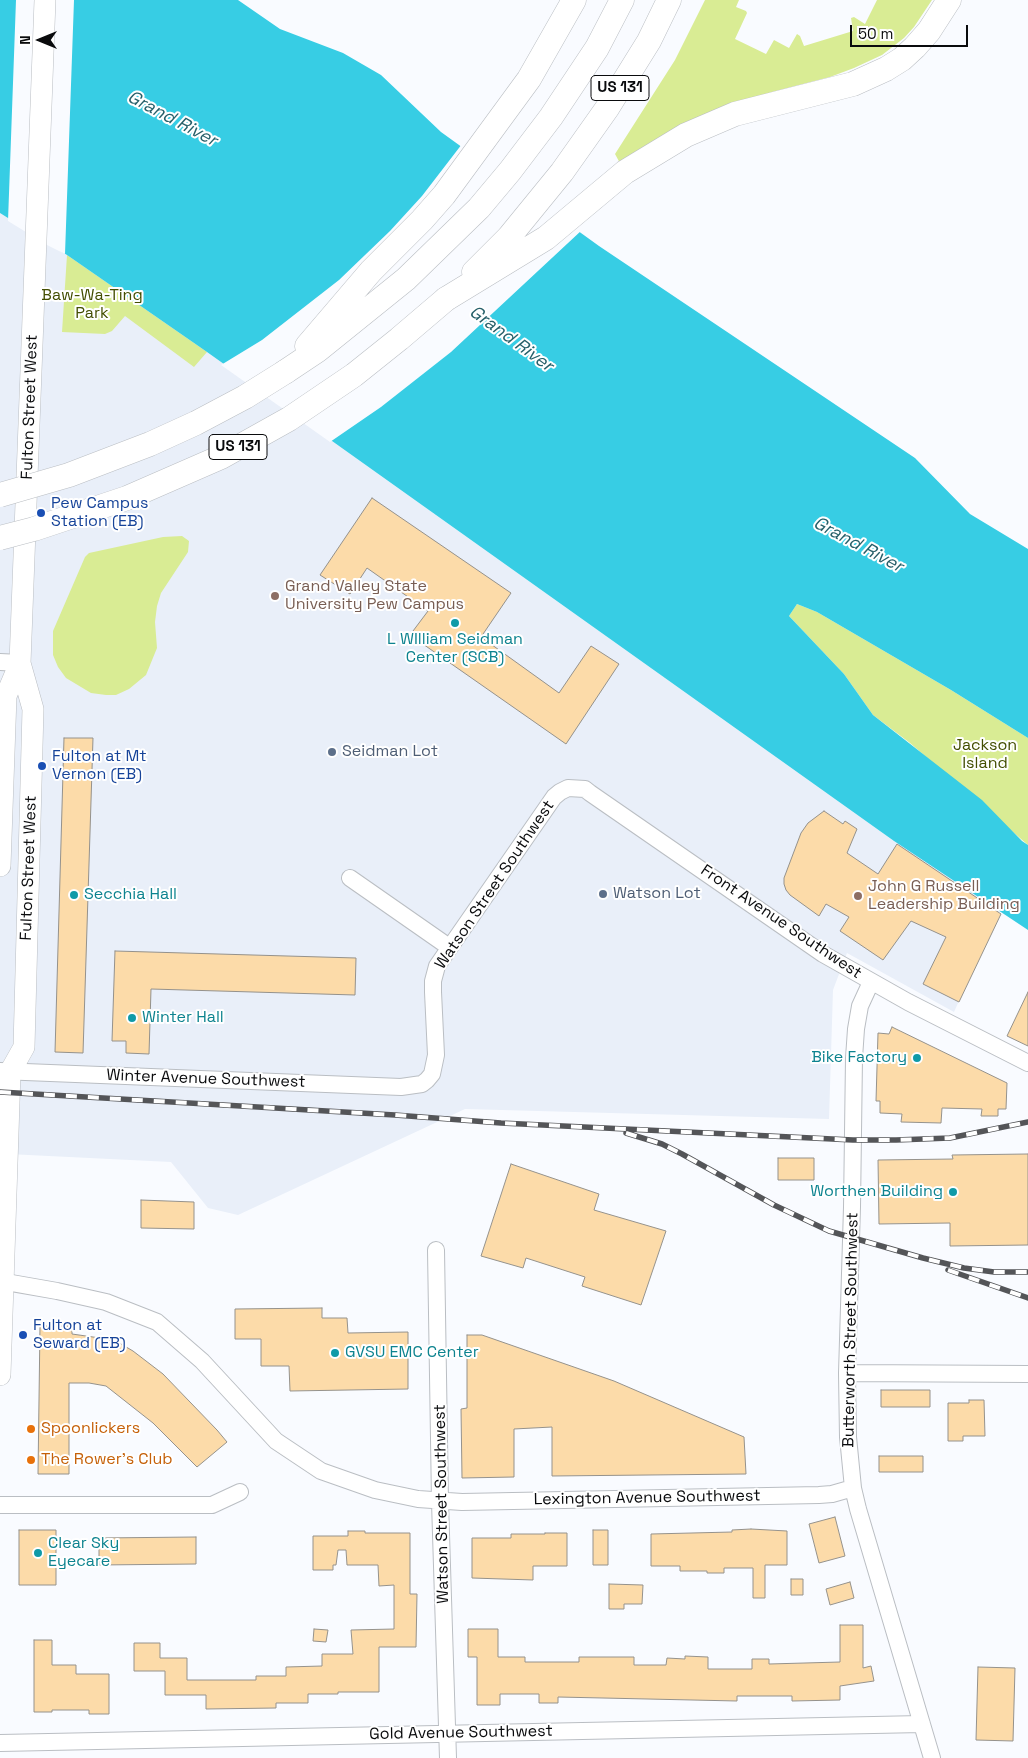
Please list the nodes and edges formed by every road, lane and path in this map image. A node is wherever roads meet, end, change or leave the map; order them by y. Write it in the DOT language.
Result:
graph roads {
  1 [pos="45,0"];
  2 [pos="574,0"];
  3 [pos="622,0"];
  4 [pos="669,0"];
  5 [pos="949,0"];
  6 [pos="446,299"];
  7 [pos="285,372"];
  8 [pos="0,495"];
  9 [pos="0,538"];
  10 [pos="10,663"];
  11 [pos="568,788"];
  12 [pos="0,866"];
  13 [pos="350,878"];
  14 [pos="449,947"];
  15 [pos="871,982"];
  16 [pos="0,1053"];
  17 [pos="1028,1063"];
  18 [pos="5,1071"];
  19 [pos="401,1087"];
  20 [pos="436,1250"];
  21 [pos="2,1281"];
  22 [pos="847,1374"];
  23 [pos="1028,1374"];
  24 [pos="0,1375"];
  25 [pos="853,1488"];
  26 [pos="240,1492"];
  27 [pos="440,1502"];
  28 [pos="0,1505"];
  29 [pos="922,1724"];
  30 [pos="448,1733"];
  31 [pos="0,1743"];
  32 [pos="448,1758"];
  33 [pos="932,1758"];
  1 -- 10 [label="main road, Fulton Street West"];
  2 -- 7 [label="highway"];
  3 -- 7 [label="highway, US 131"];
  4 -- 6 [label="highway, US 131"];
  5 -- 6 [label="highway"];
  6 -- 9 [label="highway, US 131, bridge"];
  7 -- 8 [label="highway, US 131, bridge"];
  10 -- 12 [label="main road, Fulton Street West"];
  10 -- 18 [label="main road, Fulton Street West"];
  11 -- 14 [label="street, Watson Street Southwest"];
  11 -- 15 [label="street, Front Avenue Southwest"];
  13 -- 14 [label="street"];
  14 -- 19 [label="street, Watson Street Southwest"];
  15 -- 17 [label="street, Front Avenue Southwest"];
  15 -- 22 [label="street, Butterworth Street Southwest"];
  16 -- 18 [label="main road, Fulton Street West"];
  18 -- 19 [label="street, Winter Avenue Southwest"];
  18 -- 21 [label="main road, Fulton Street West"];
  20 -- 27 [label="street, Watson Street Southwest"];
  21 -- 24 [label="main road, Fulton Street West"];
  21 -- 27 [label="street, Lexington Avenue Southwest"];
  22 -- 23 [label="street"];
  22 -- 25 [label="street, Butterworth Street Southwest"];
  25 -- 27 [label="street, Lexington Avenue Southwest"];
  25 -- 29 [label="street, Butterworth Street Southwest"];
  26 -- 28 [label="street"];
  27 -- 30 [label="street, Watson Street Southwest"];
  29 -- 30 [label="street, Gold Avenue Southwest"];
  29 -- 33 [label="street, Butterworth Street Southwest"];
  30 -- 31 [label="street, Gold Avenue Southwest"];
  30 -- 32 [label="street, Watson Street Southwest"];
}
